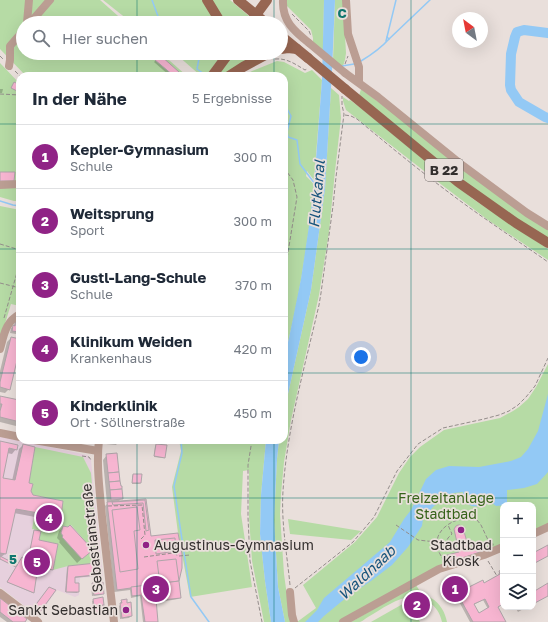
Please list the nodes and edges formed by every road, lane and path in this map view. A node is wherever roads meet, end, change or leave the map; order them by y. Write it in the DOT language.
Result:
graph roads {
  1 [pos="29,0"];
  2 [pos="50,0"];
  3 [pos="207,0"];
  4 [pos="238,0"];
  5 [pos="267,0"];
  6 [pos="346,0"];
  7 [pos="283,2"];
  8 [pos="28,16"];
  9 [pos="36,16"];
  10 [pos="217,16"];
  11 [pos="255,16"];
  12 [pos="257,16"];
  13 [pos="285,16"];
  14 [pos="288,24"];
  15 [pos="311,34"];
  16 [pos="16,39"];
  17 [pos="288,42"];
  18 [pos="288,48"];
  19 [pos="297,49"];
  20 [pos="223,60"];
  21 [pos="260,60"];
  22 [pos="288,60"];
  23 [pos="9,66"];
  24 [pos="304,70"];
  25 [pos="215,72"];
  26 [pos="235,72"];
  27 [pos="359,82"];
  28 [pos="343,91"];
  29 [pos="0,94"];
  30 [pos="16,95"];
  31 [pos="344,114"];
  32 [pos="288,173"];
  33 [pos="16,184"];
  34 [pos="0,186"];
  35 [pos="548,226"];
  36 [pos="548,243"];
  37 [pos="0,244"];
  38 [pos="16,249"];
  39 [pos="288,252"];
  40 [pos="548,262"];
  41 [pos="16,276"];
  42 [pos="0,283"];
  43 [pos="13,287"];
  44 [pos="16,287"];
  45 [pos="16,316"];
  46 [pos="4,317"];
  47 [pos="0,349"];
  48 [pos="548,358"];
  49 [pos="0,433"];
  50 [pos="16,436"];
  51 [pos="57,444"];
  52 [pos="99,444"];
  53 [pos="251,444"];
  54 [pos="98,451"];
  55 [pos="82,456"];
  56 [pos="92,461"];
  57 [pos="101,507"];
  58 [pos="448,524"];
  59 [pos="396,526"];
  60 [pos="548,527"];
  61 [pos="536,533"];
  62 [pos="141,539"];
  63 [pos="487,539"];
  64 [pos="485,540"];
  65 [pos="436,543"];
  66 [pos="478,544"];
  67 [pos="500,548"];
  68 [pos="189,555"];
  69 [pos="144,557"];
  70 [pos="486,557"];
  71 [pos="447,567"];
  72 [pos="497,576"];
  73 [pos="290,592"];
  74 [pos="0,593"];
  75 [pos="38,622"];
  76 [pos="114,622"];
  77 [pos="262,622"];
  78 [pos="294,622"];
  79 [pos="343,622"];
  1 -- 8 [label="street"];
  2 -- 9 [label="street"];
  3 -- 10 [label="main road"];
  4 -- 12 [label="main road"];
  5 -- 11 [label="main road, bridge"];
  6 -- 27 [label="street"];
  7 -- 13 [label="street, bridge"];
  7 -- 15 [label="path"];
  14 -- 27 [label="street, bridge"];
  16 -- 23 [label="street"];
  17 -- 19 [label="main road, B 22"];
  18 -- 19 [label="main road"];
  19 -- 28 [label="main road, B 22, bridge"];
  20 -- 25 [label="main road"];
  21 -- 26 [label="main road"];
  22 -- 24 [label="path"];
  27 -- 35 [label="street"];
  28 -- 31 [label="path"];
  28 -- 36 [label="main road, B 22"];
  29 -- 30 [label="path"];
  31 -- 40 [label="path"];
  31 -- 73 [label="path"];
  32 -- 39 [label="path"];
  33 -- 34 [label="street"];
  37 -- 38 [label="path"];
  41 -- 43 [label="path"];
  42 -- 43 [label="path"];
  43 -- 44 [label="path"];
  43 -- 46 [label="path"];
  45 -- 47 [label="street"];
  48 -- 73 [label="path"];
  49 -- 50 [label="street"];
  51 -- 54 [label="street"];
  52 -- 54 [label="street, Sebastianstraße"];
  53 -- 77 [label="path"];
  54 -- 57 [label="street, Sebastianstraße"];
  55 -- 56 [label="path"];
  57 -- 62 [label="path"];
  57 -- 76 [label="street, Sebastianstraße"];
  58 -- 63 [label="path"];
  58 -- 65 [label="path"];
  58 -- 65 [label="path"];
  59 -- 65 [label="path"];
  60 -- 61 [label="street"];
  63 -- 64 [label="path"];
  63 -- 66 [label="path"];
  65 -- 71 [label="path"];
  67 -- 71 [label="street"];
  68 -- 69 [label="path"];
  70 -- 72 [label="path"];
  71 -- 79 [label="street"];
  73 -- 78 [label="street"];
  74 -- 75 [label="street"];
}
